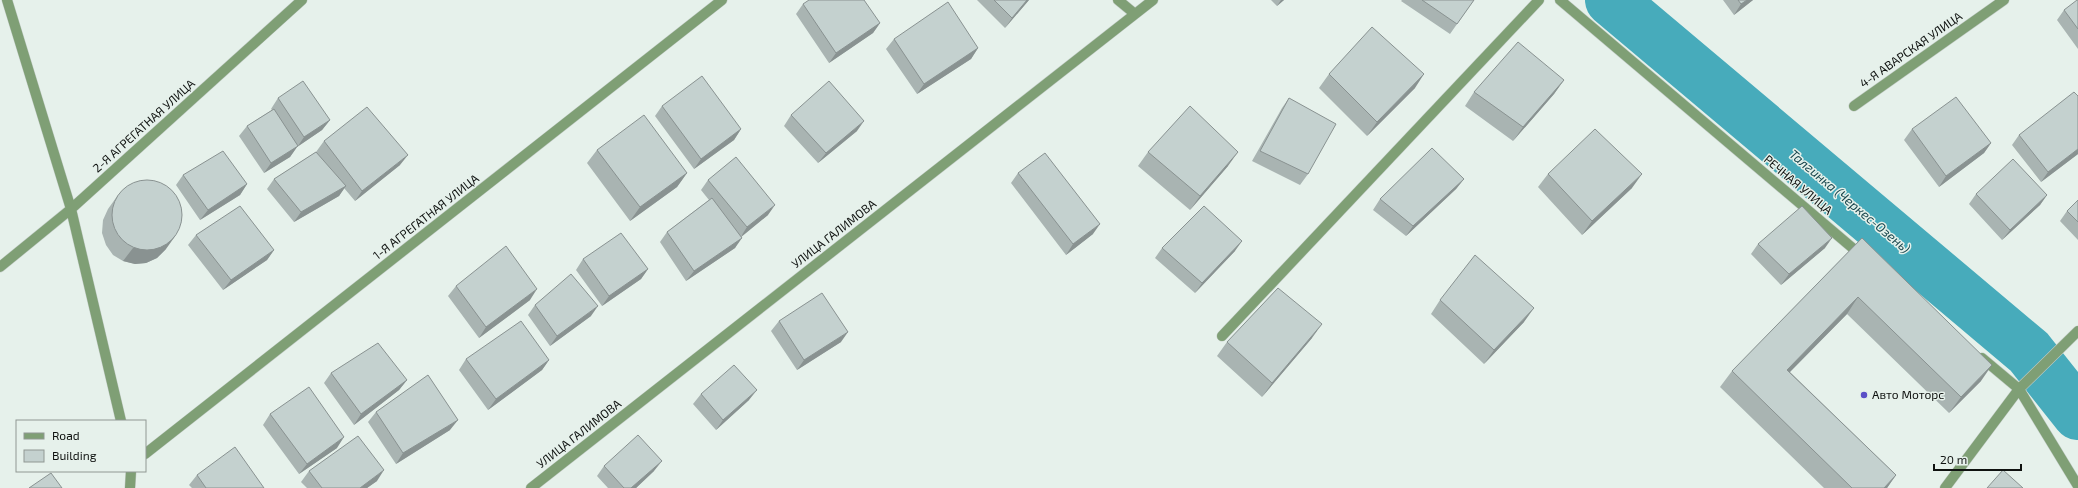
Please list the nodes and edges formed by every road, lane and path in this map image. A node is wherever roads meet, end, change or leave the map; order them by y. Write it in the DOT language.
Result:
graph roads {
  1 [pos="7,0"];
  2 [pos="302,0"];
  3 [pos="722,0"];
  4 [pos="1118,0"];
  5 [pos="1153,0"];
  6 [pos="1539,0"];
  7 [pos="1560,0"];
  8 [pos="2004,0"];
  9 [pos="1135,14"];
  10 [pos="1854,106"];
  11 [pos="71,209"];
  12 [pos="1868,261"];
  13 [pos="0,267"];
  14 [pos="2078,331"];
  15 [pos="1222,336"];
  16 [pos="1976,354"];
  17 [pos="2019,389"];
  18 [pos="121,420"];
  19 [pos="146,453"];
  20 [pos="130,472"];
  21 [pos="2078,486"];
  22 [pos="130,488"];
  23 [pos="531,488"];
  24 [pos="1945,488"];
  1 -- 11 [label="street"];
  2 -- 11 [label="street, 2-Я АГРЕГАТНАЯ УЛИЦА"];
  3 -- 19 [label="street, 1-Я АГРЕГАТНАЯ УЛИЦА"];
  4 -- 9 [label="street"];
  5 -- 9 [label="street, УЛИЦА ГАЛИМОВА"];
  6 -- 15 [label="street"];
  7 -- 12 [label="street, РЕЧНАЯ УЛИЦА"];
  8 -- 10 [label="street, 4-Я АВАРСКАЯ УЛИЦА"];
  9 -- 23 [label="street, УЛИЦА ГАЛИМОВА"];
  11 -- 13 [label="street, 2-Я АГРЕГАТНАЯ УЛИЦА"];
  11 -- 18 [label="street"];
  14 -- 17 [label="street"];
  16 -- 17 [label="street"];
  17 -- 21 [label="street"];
  17 -- 24 [label="street"];
  20 -- 22 [label="street"];
}
